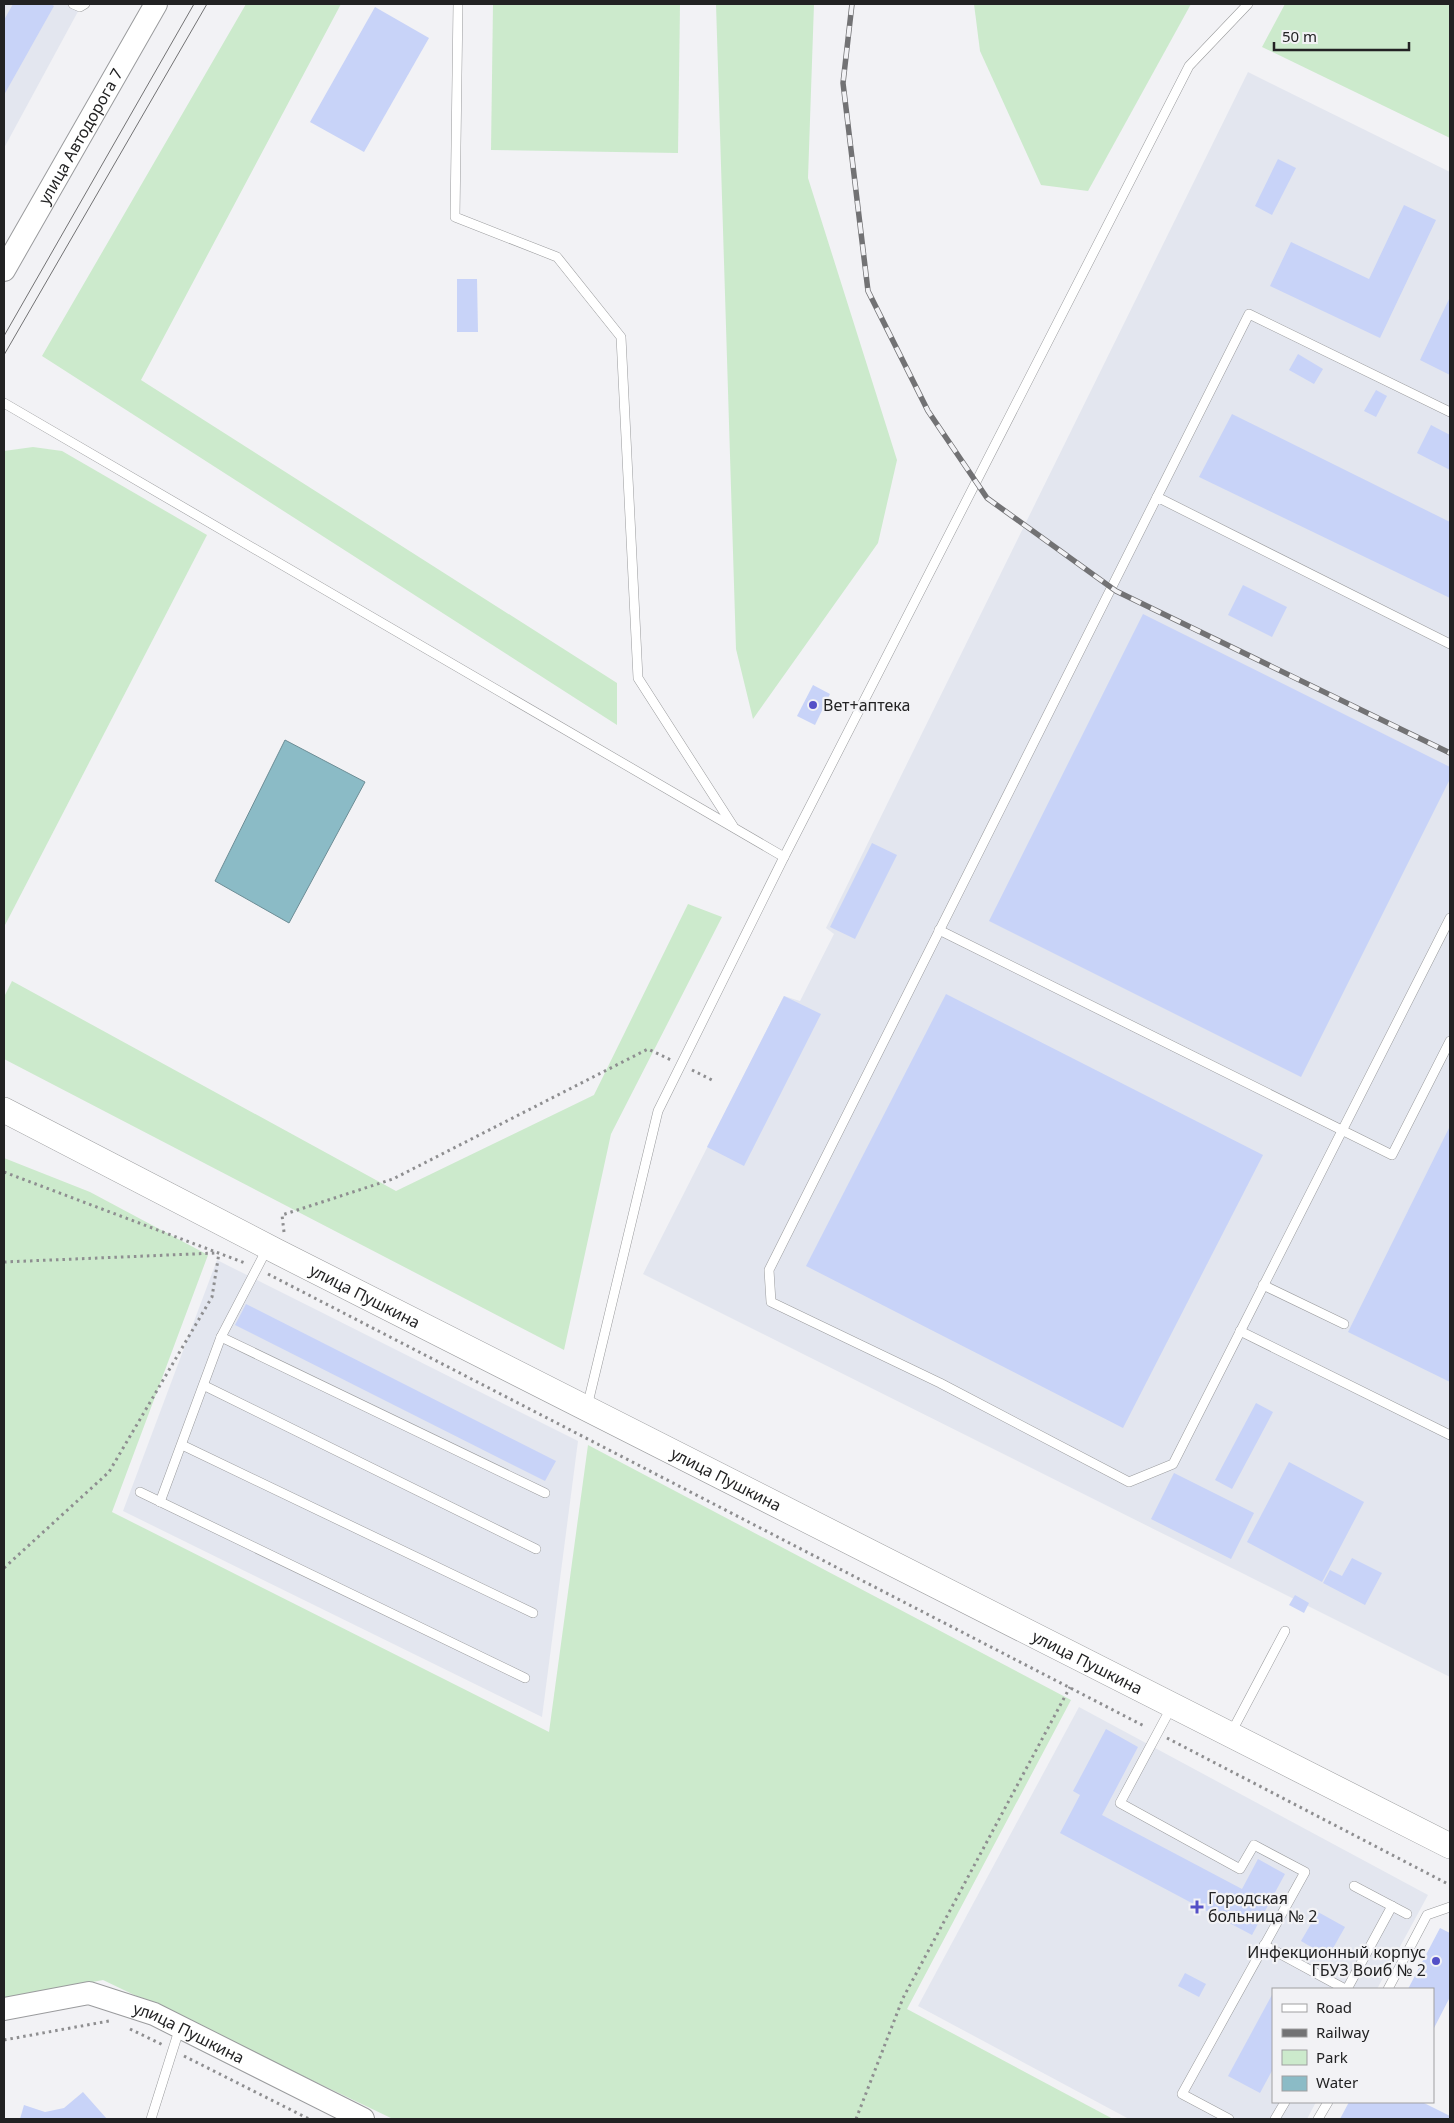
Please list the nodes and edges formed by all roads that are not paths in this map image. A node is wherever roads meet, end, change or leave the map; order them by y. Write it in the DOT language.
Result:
graph roads {
  1 [pos="73,4"];
  2 [pos="85,4"];
  3 [pos="154,4"];
  4 [pos="458,4"];
  5 [pos="1248,4"];
  6 [pos="4,270"];
  7 [pos="4,403"];
  8 [pos="1450,412"];
  9 [pos="1157,497"];
  10 [pos="1450,644"];
  11 [pos="733,826"];
  12 [pos="784,857"];
  13 [pos="1450,918"];
  14 [pos="940,930"];
  15 [pos="1450,1041"];
  16 [pos="4,1110"];
  17 [pos="1342,1131"];
  18 [pos="272,1248"];
  19 [pos="1264,1285"];
  20 [pos="1344,1324"];
  21 [pos="1240,1331"];
  22 [pos="222,1337"];
  23 [pos="205,1386"];
  24 [pos="587,1408"];
  25 [pos="1450,1435"];
  26 [pos="182,1445"];
  27 [pos="140,1492"];
  28 [pos="545,1493"];
  29 [pos="160,1502"];
  30 [pos="536,1549"];
  31 [pos="532,1614"];
  32 [pos="1285,1631"];
  33 [pos="525,1678"];
  34 [pos="1172,1706"];
  35 [pos="1230,1735"];
  36 [pos="1450,1846"];
  37 [pos="1354,1886"];
  38 [pos="1392,1906"];
  39 [pos="1450,1907"];
  40 [pos="1407,1914"];
  41 [pos="1264,1945"];
  42 [pos="1344,1988"];
  43 [pos="1347,1988"];
  44 [pos="1389,1988"];
  45 [pos="4,2010"];
  46 [pos="180,2027"];
  47 [pos="1284,2103"];
  48 [pos="1327,2103"];
  49 [pos="151,2119"];
  50 [pos="363,2119"];
  51 [pos="1229,2119"];
  52 [pos="1275,2119"];
  53 [pos="1318,2119"];
  1 -- 2 [label="lane"];
  3 -- 6 [label="street, улица Автодорога 7"];
  4 -- 11 [label="lane"];
  5 -- 12 [label="lane"];
  7 -- 11 [label="lane"];
  8 -- 9 [label="lane"];
  9 -- 10 [label="lane"];
  9 -- 14 [label="lane"];
  11 -- 12 [label="lane"];
  12 -- 24 [label="lane"];
  13 -- 17 [label="lane"];
  14 -- 17 [label="lane"];
  14 -- 21 [label="lane"];
  15 -- 17 [label="lane"];
  16 -- 18 [label="main road, улица Пушкина"];
  17 -- 19 [label="lane"];
  18 -- 22 [label="lane"];
  18 -- 24 [label="main road, улица Пушкина"];
  19 -- 20 [label="lane"];
  19 -- 21 [label="lane"];
  21 -- 25 [label="lane"];
  22 -- 23 [label="lane"];
  22 -- 28 [label="lane"];
  23 -- 26 [label="lane"];
  23 -- 30 [label="lane"];
  24 -- 34 [label="main road, улица Пушкина"];
  26 -- 29 [label="lane"];
  26 -- 31 [label="lane"];
  27 -- 29 [label="lane"];
  29 -- 33 [label="lane"];
  32 -- 35 [label="lane"];
  34 -- 35 [label="main road, улица Пушкина"];
  34 -- 41 [label="lane"];
  35 -- 36 [label="main road, улица Пушкина"];
  37 -- 38 [label="lane"];
  38 -- 40 [label="lane"];
  38 -- 43 [label="lane"];
  39 -- 44 [label="lane"];
  41 -- 42 [label="lane"];
  41 -- 51 [label="lane"];
  45 -- 46 [label="street, улица Пушкина"];
  46 -- 49 [label="lane"];
  46 -- 50 [label="street, улица Пушкина"];
  47 -- 52 [label="lane"];
  48 -- 53 [label="lane"];
}
